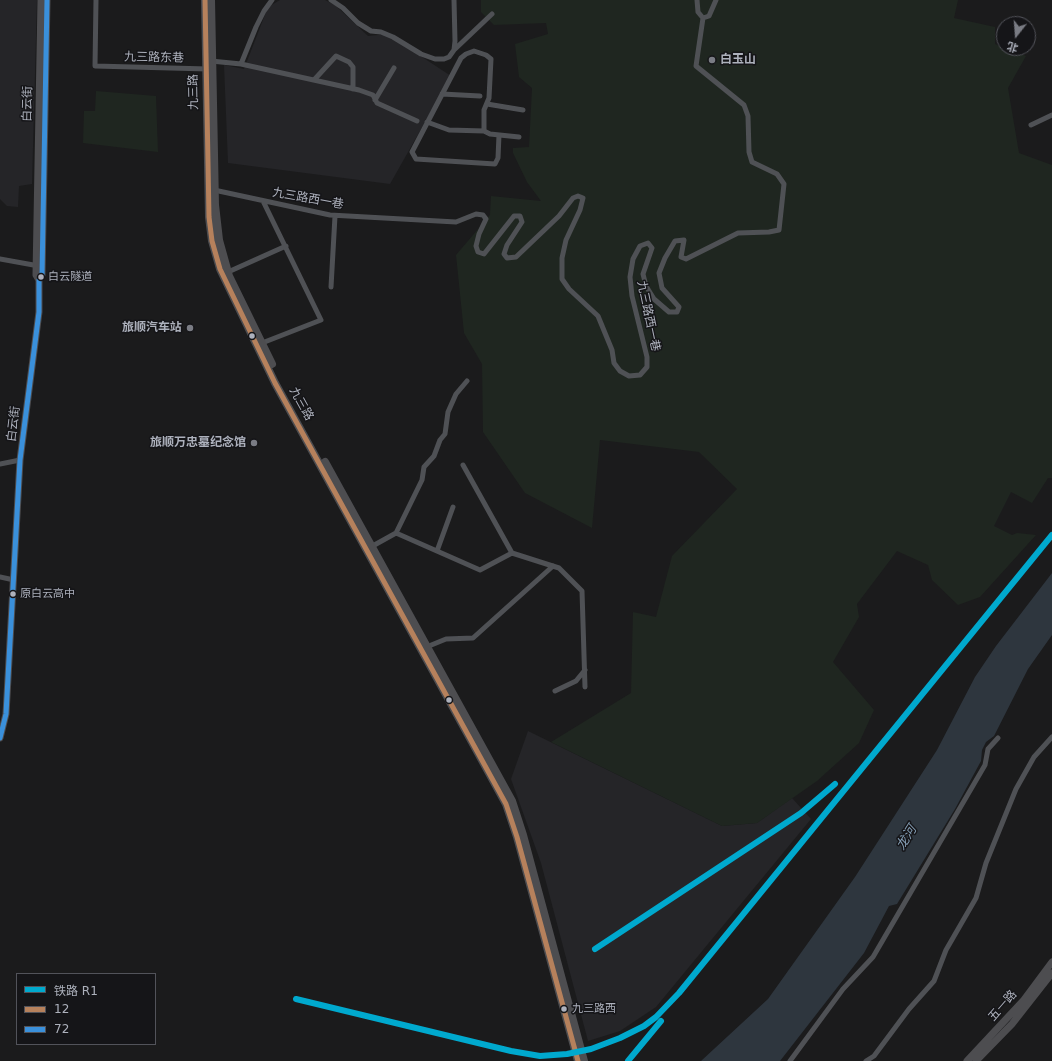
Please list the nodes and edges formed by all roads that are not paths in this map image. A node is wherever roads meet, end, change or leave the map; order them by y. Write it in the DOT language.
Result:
graph roads {
  1 [pos="41,0"];
  2 [pos="47,0"];
  3 [pos="96,0"];
  4 [pos="205,0"];
  5 [pos="211,0"];
  6 [pos="272,0"];
  7 [pos="331,0"];
  8 [pos="454,0"];
  9 [pos="697,0"];
  10 [pos="716,0"];
  11 [pos="492,14"];
  12 [pos="703,18"];
  13 [pos="460,44"];
  14 [pos="454,50"];
  15 [pos="466,54"];
  16 [pos="241,64"];
  17 [pos="209,65"];
  18 [pos="394,68"];
  19 [pos="314,80"];
  20 [pos="353,89"];
  21 [pos="442,94"];
  22 [pos="480,96"];
  23 [pos="375,100"];
  24 [pos="487,104"];
  25 [pos="523,110"];
  26 [pos="1052,115"];
  27 [pos="417,121"];
  28 [pos="426,122"];
  29 [pos="1031,125"];
  30 [pos="484,131"];
  31 [pos="499,135"];
  32 [pos="519,137"];
  33 [pos="211,189"];
  34 [pos="262,201"];
  35 [pos="335,216"];
  36 [pos="286,246"];
  37 [pos="0,259"];
  38 [pos="39,266"];
  39 [pos="228,272"];
  40 [pos="331,287"];
  41 [pos="262,343"];
  42 [pos="467,381"];
  43 [pos="20,460"];
  44 [pos="0,464"];
  45 [pos="463,465"];
  46 [pos="453,507"];
  47 [pos="396,533"];
  48 [pos="369,548"];
  49 [pos="437,551"];
  50 [pos="512,553"];
  51 [pos="553,566"];
  52 [pos="0,577"];
  53 [pos="14,580"];
  54 [pos="424,648"];
  55 [pos="584,670"];
  56 [pos="585,687"];
  57 [pos="555,692"];
  58 [pos="1052,737"];
  59 [pos="0,738"];
  60 [pos="998,738"];
  61 [pos="1052,963"];
  62 [pos="1052,973"];
  63 [pos="578,1061"];
  64 [pos="584,1061"];
  65 [pos="790,1061"];
  66 [pos="866,1061"];
  67 [pos="967,1061"];
  68 [pos="976,1061"];
  1 -- 38 [label="main road, 白云街"];
  2 -- 38 [label="main road, 白云街"];
  3 -- 17 [label="street, 九三路东巷"];
  4 -- 17 [label="highway, 九三路"];
  5 -- 17 [label="highway, 九三路"];
  6 -- 16 [label="street"];
  7 -- 14 [label="street"];
  8 -- 14 [label="street"];
  9 -- 12 [label="street"];
  10 -- 12 [label="street"];
  11 -- 13 [label="street"];
  12 -- 35 [label="street, 九三路西一巷"];
  13 -- 14 [label="street"];
  13 -- 15 [label="street"];
  15 -- 21 [label="street"];
  15 -- 24 [label="street"];
  16 -- 17 [label="street, 九三路东巷"];
  16 -- 19 [label="street, 九三路东巷"];
  17 -- 33 [label="highway, 九三路"];
  18 -- 23 [label="street"];
  19 -- 20 [label="street, 九三路东巷"];
  19 -- 20 [label="street"];
  20 -- 23 [label="street, 九三路东巷"];
  21 -- 22 [label="street"];
  21 -- 28 [label="street"];
  23 -- 27 [label="street"];
  24 -- 25 [label="street"];
  24 -- 30 [label="street"];
  26 -- 29 [label="street"];
  28 -- 30 [label="street"];
  28 -- 31 [label="street"];
  30 -- 31 [label="street"];
  31 -- 32 [label="street"];
  33 -- 34 [label="street, 九三路西一巷"];
  33 -- 39 [label="highway, 九三路"];
  33 -- 48 [label="highway, 九三路"];
  34 -- 35 [label="street, 九三路西一巷"];
  34 -- 36 [label="street"];
  35 -- 40 [label="street"];
  36 -- 39 [label="street"];
  36 -- 41 [label="street"];
  37 -- 38 [label="street"];
  38 -- 43 [label="main road, 白云街"];
  39 -- 41 [label="highway, 九三路"];
  41 -- 48 [label="highway, 九三路"];
  42 -- 47 [label="street"];
  43 -- 44 [label="street"];
  43 -- 53 [label="main road, 白云街"];
  45 -- 50 [label="street"];
  46 -- 49 [label="street"];
  47 -- 48 [label="street"];
  47 -- 49 [label="street"];
  48 -- 54 [label="highway, 九三路"];
  49 -- 50 [label="street"];
  50 -- 51 [label="street"];
  51 -- 54 [label="street"];
  51 -- 55 [label="street"];
  52 -- 53 [label="street"];
  53 -- 59 [label="main road, 白云街"];
  54 -- 63 [label="highway, 九三路"];
  54 -- 64 [label="highway, 九三路"];
  55 -- 56 [label="street"];
  55 -- 57 [label="street"];
  58 -- 66 [label="street"];
  60 -- 65 [label="street"];
  61 -- 67 [label="main road, 五一路"];
  62 -- 68 [label="main road, 五一路"];
}
